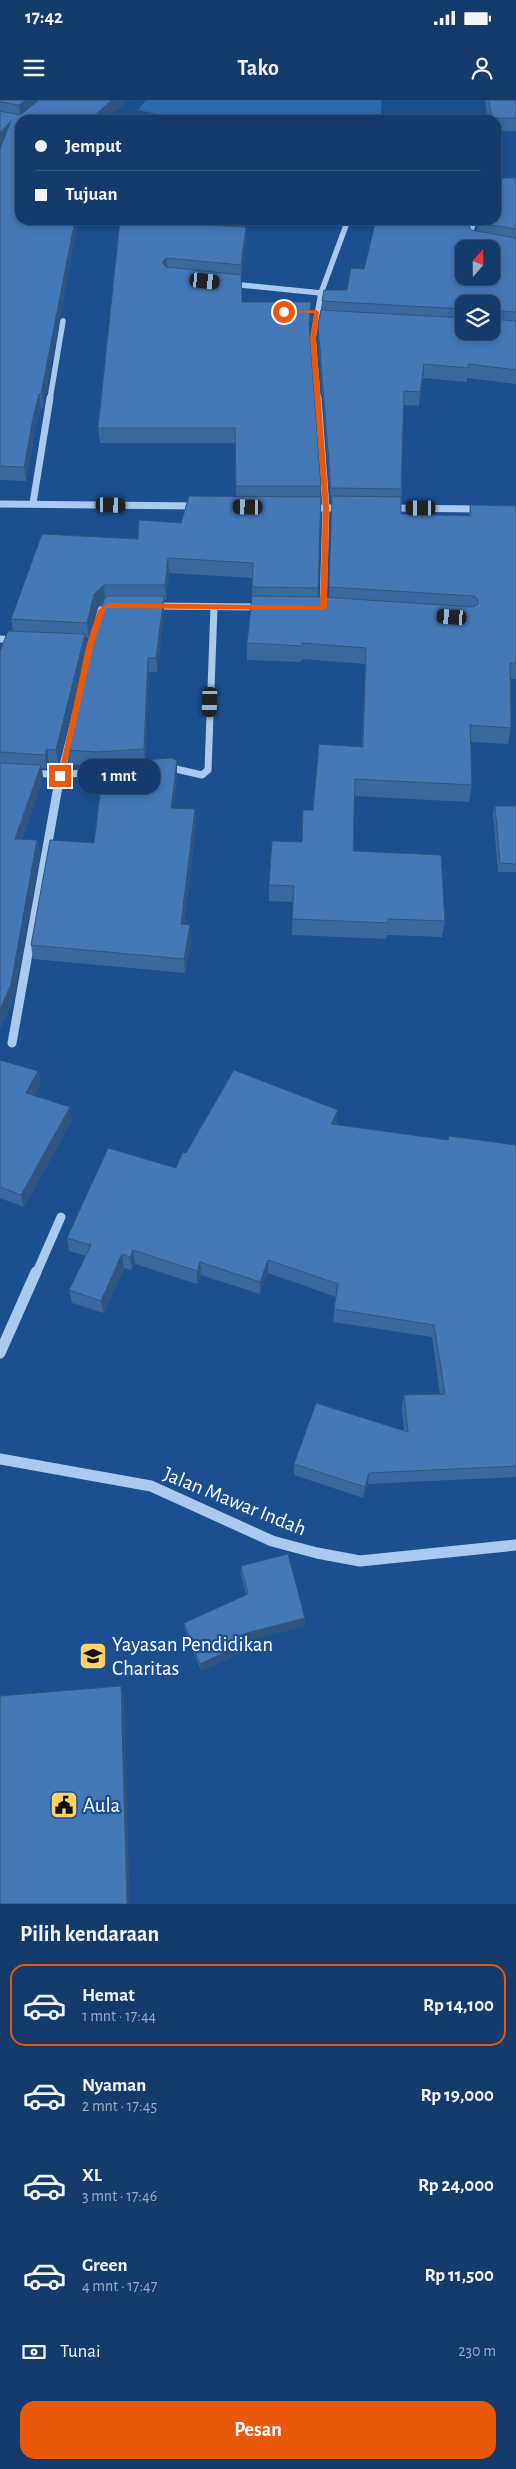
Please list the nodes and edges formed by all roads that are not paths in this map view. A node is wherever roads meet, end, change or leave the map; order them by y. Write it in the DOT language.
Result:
graph roads {
  1 [pos="346,225"];
  2 [pos="473,225"];
  3 [pos="474,240"];
  4 [pos="224,283"];
  5 [pos="320,293"];
  6 [pos="307,312"];
  7 [pos="316,315"];
  8 [pos="325,319"];
  9 [pos="63,321"];
  10 [pos="0,504"];
  11 [pos="33,504"];
  12 [pos="209,506"];
  13 [pos="297,508"];
  14 [pos="326,508"];
  15 [pos="346,508"];
  16 [pos="386,508"];
  17 [pos="486,509"];
  18 [pos="118,605"];
  19 [pos="147,606"];
  20 [pos="214,607"];
  21 [pos="274,607"];
  22 [pos="314,608"];
  23 [pos="323,608"];
  24 [pos="333,608"];
  25 [pos="0,639"];
  26 [pos="27,640"];
  27 [pos="82,643"];
  28 [pos="91,643"];
  29 [pos="157,767"];
  30 [pos="119,770"];
  31 [pos="26,773"];
  32 [pos="60,776"];
  33 [pos="12,1044"];
  34 [pos="61,1217"];
  35 [pos="0,1353"];
  36 [pos="0,1459"];
  37 [pos="516,1545"];
  1 -- 5 [label="street"];
  2 -- 3 [label="street"];
  4 -- 5 [label="street"];
  5 -- 7 [label="street"];
  6 -- 7 [label="street"];
  7 -- 8 [label="street"];
  7 -- 14 [label="street"];
  9 -- 11 [label="street"];
  10 -- 11 [label="street"];
  11 -- 12 [label="street"];
  13 -- 14 [label="street"];
  14 -- 15 [label="street"];
  14 -- 23 [label="street"];
  16 -- 17 [label="street"];
  18 -- 28 [label="street"];
  19 -- 20 [label="street"];
  20 -- 21 [label="street"];
  20 -- 29 [label="street"];
  22 -- 23 [label="street"];
  23 -- 24 [label="street"];
  25 -- 26 [label="street"];
  27 -- 28 [label="street"];
  28 -- 32 [label="street"];
  30 -- 32 [label="street"];
  31 -- 32 [label="street"];
  32 -- 33 [label="street"];
  34 -- 35 [label="street"];
  36 -- 37 [label="street, Jalan Mawar Indah"];
}
